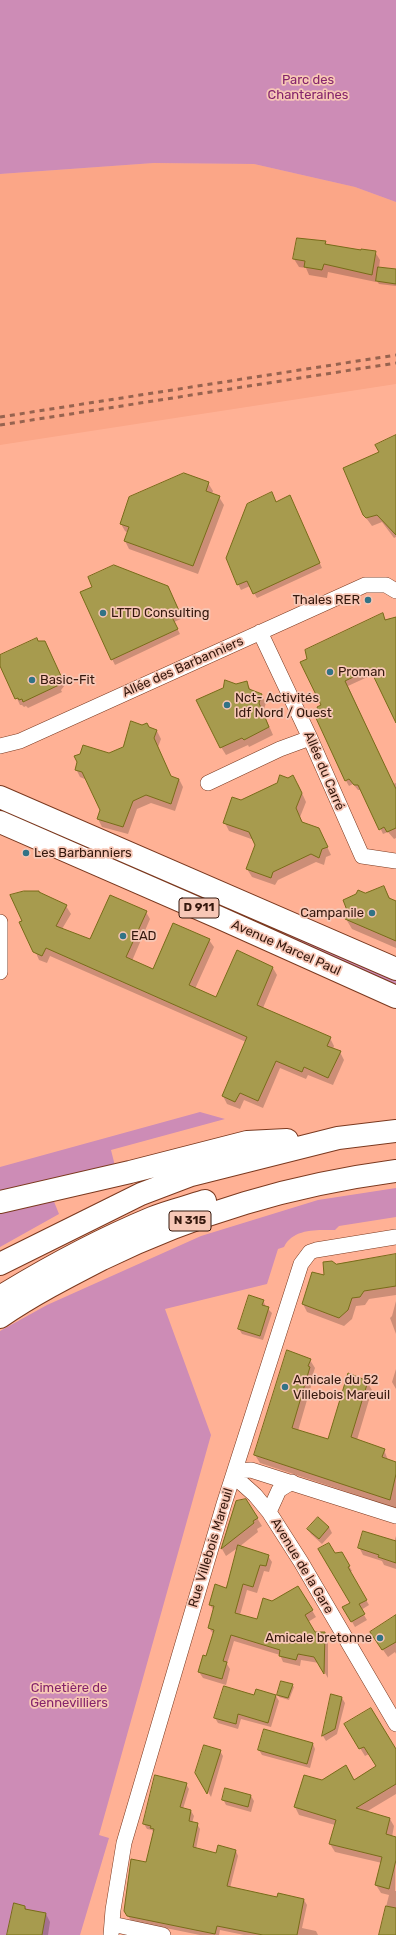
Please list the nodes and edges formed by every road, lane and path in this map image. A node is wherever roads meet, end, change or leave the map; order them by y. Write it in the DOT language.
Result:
graph roads {
  1 [pos="396,591"];
  2 [pos="260,632"];
  3 [pos="310,738"];
  4 [pos="0,746"];
  5 [pos="208,783"];
  6 [pos="0,797"];
  7 [pos="0,822"];
  8 [pos="396,861"];
  9 [pos="0,922"];
  10 [pos="396,970"];
  11 [pos="0,972"];
  12 [pos="396,997"];
  13 [pos="396,1130"];
  14 [pos="338,1138"];
  15 [pos="396,1162"];
  16 [pos="396,1171"];
  17 [pos="0,1202"];
  18 [pos="396,1237"];
  19 [pos="0,1264"];
  20 [pos="0,1297"];
  21 [pos="0,1317"];
  22 [pos="251,1470"];
  23 [pos="235,1471"];
  24 [pos="292,1482"];
  25 [pos="269,1512"];
  26 [pos="396,1516"];
  27 [pos="396,1724"];
  28 [pos="112,1930"];
  29 [pos="163,1935"];
  1 -- 2 [label="street, Allée des Barbanniers"];
  2 -- 3 [label="street, Allée du Carré"];
  2 -- 4 [label="street, Allée des Barbanniers"];
  3 -- 5 [label="street"];
  3 -- 8 [label="street, Allée du Carré"];
  6 -- 10 [label="main road, Avenue Marcel Paul / D 911"];
  7 -- 12 [label="main road, Avenue Marcel Paul / D 911"];
  9 -- 11 [label="street"];
  13 -- 14 [label="main road"];
  14 -- 17 [label="main road"];
  14 -- 19 [label="main road"];
  15 -- 20 [label="main road, N 315"];
  16 -- 21 [label="main road, N 315"];
  18 -- 23 [label="street, Rue Villebois Mareuil"];
  22 -- 23 [label="street"];
  22 -- 24 [label="street"];
  22 -- 25 [label="street, Avenue de la Gare"];
  23 -- 25 [label="street, Avenue de la Gare"];
  23 -- 28 [label="street, Rue Villebois Mareuil"];
  24 -- 25 [label="street"];
  24 -- 26 [label="street"];
  25 -- 27 [label="street, Avenue de la Gare"];
  28 -- 29 [label="street"];
}
